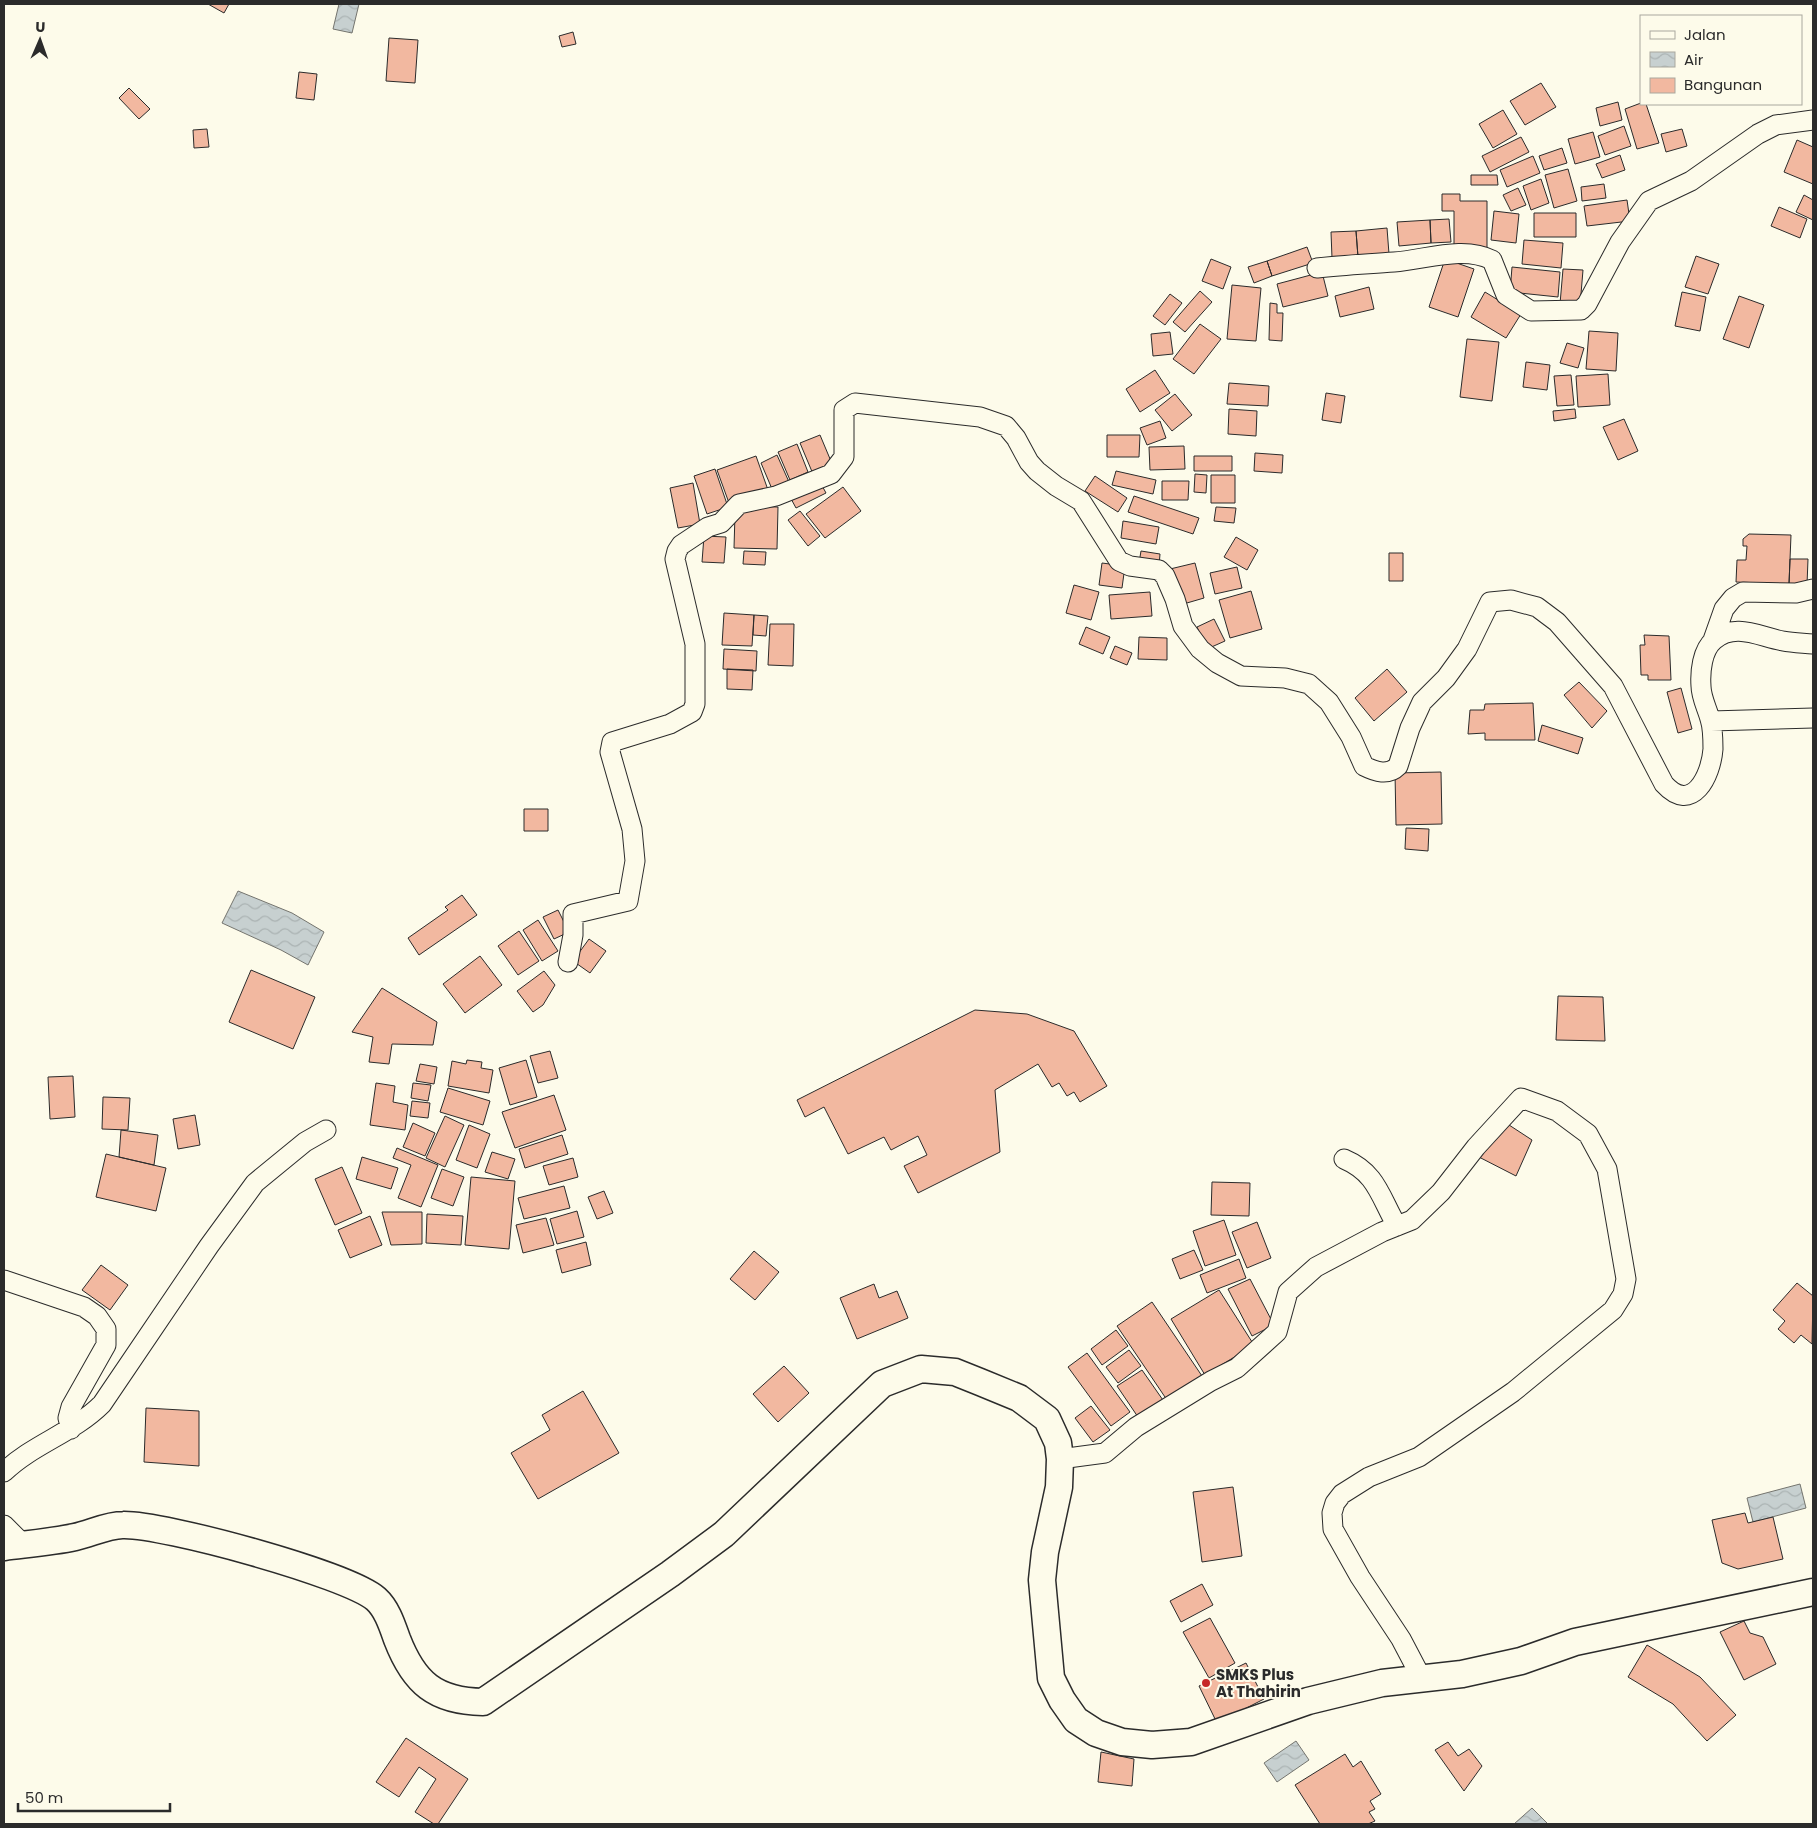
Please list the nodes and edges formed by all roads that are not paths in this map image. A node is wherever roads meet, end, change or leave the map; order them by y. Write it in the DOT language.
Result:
graph roads {
  1 [pos="1813,120"];
  2 [pos="1317,268"];
  3 [pos="1813,589"];
  4 [pos="1714,640"];
  5 [pos="1813,644"];
  6 [pos="1813,718"];
  7 [pos="1711,721"];
  8 [pos="568,962"];
  9 [pos="326,1130"];
  10 [pos="1344,1159"];
  11 [pos="1397,1226"];
  12 [pos="4,1280"];
  13 [pos="71,1429"];
  14 [pos="1060,1459"];
  15 [pos="4,1472"];
  16 [pos="4,1526"];
  17 [pos="14,1545"];
  18 [pos="1813,1592"];
  19 [pos="1422,1679"];
  1 -- 2 [label="street"];
  3 -- 4 [label="street"];
  4 -- 5 [label="street"];
  4 -- 7 [label="street"];
  6 -- 7 [label="street"];
  7 -- 8 [label="street"];
  9 -- 13 [label="street"];
  10 -- 11 [label="street"];
  11 -- 14 [label="street"];
  11 -- 19 [label="street"];
  12 -- 13 [label="street"];
  13 -- 15 [label="street"];
  14 -- 17 [label="street"];
  14 -- 19 [label="street"];
  16 -- 17 [label="street"];
  18 -- 19 [label="street"];
}
